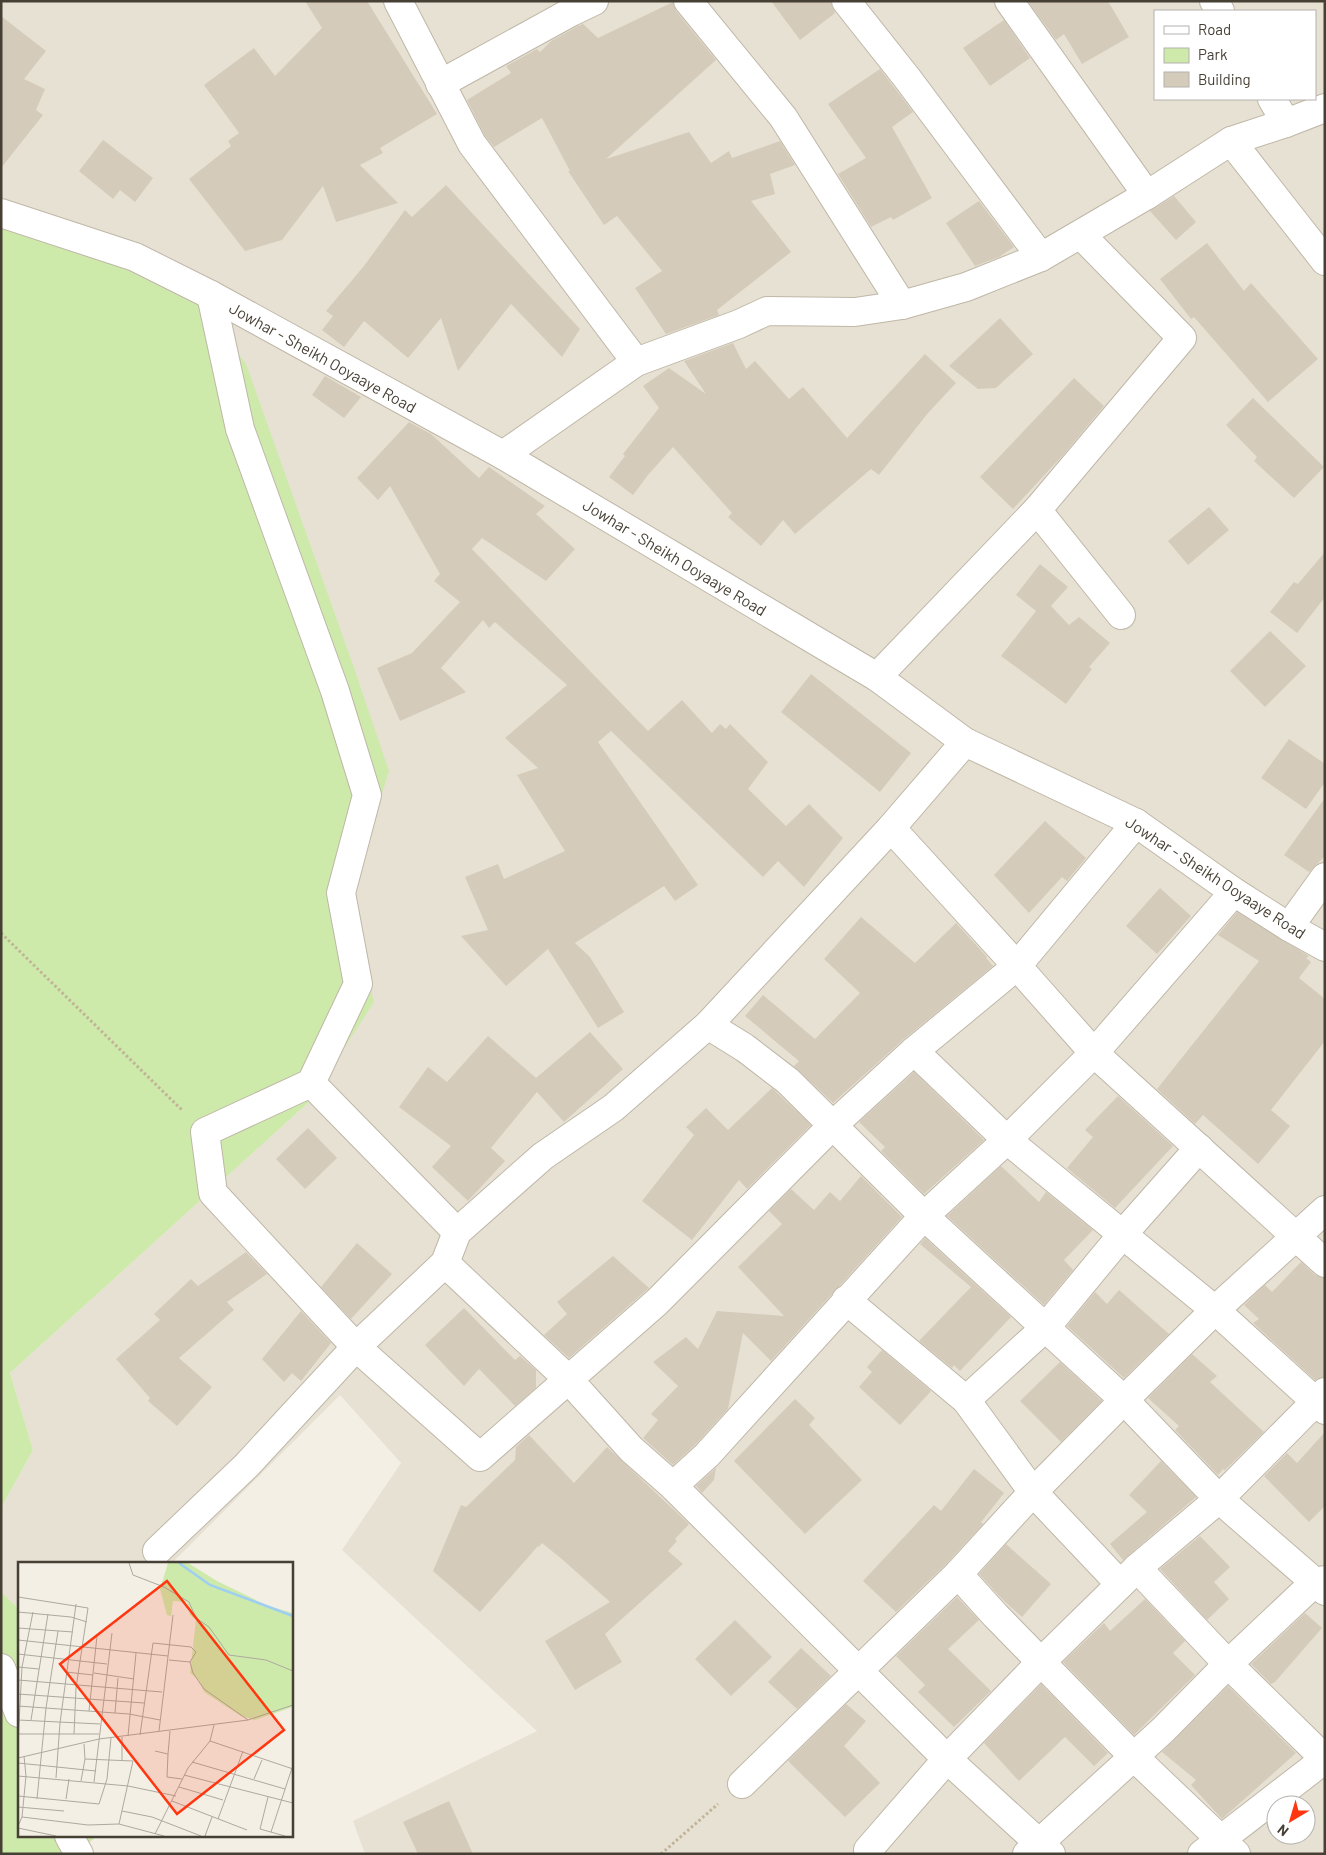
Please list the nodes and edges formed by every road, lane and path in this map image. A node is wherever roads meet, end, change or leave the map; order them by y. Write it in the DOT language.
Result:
graph roads {
  1 [pos="398,1"];
  2 [pos="594,1"];
  3 [pos="688,1"];
  4 [pos="846,1"];
  5 [pos="1009,1"];
  6 [pos="440,84"];
  7 [pos="1273,100"];
  8 [pos="1325,108"];
  9 [pos="1286,123"];
  10 [pos="1231,141"];
  11 [pos="1147,195"];
  12 [pos="1,213"];
  13 [pos="1081,234"];
  14 [pos="1041,257"];
  15 [pos="1325,261"];
  16 [pos="211,295"];
  17 [pos="902,305"];
  18 [pos="636,362"];
  19 [pos="503,456"];
  20 [pos="1037,510"];
  21 [pos="1121,615"];
  22 [pos="877,676"];
  23 [pos="965,742"];
  24 [pos="1136,823"];
  25 [pos="891,828"];
  26 [pos="1325,877"];
  27 [pos="1234,892"];
  28 [pos="1289,927"];
  29 [pos="1,933"];
  30 [pos="1325,947"];
  31 [pos="1017,966"];
  32 [pos="708,1025"];
  33 [pos="914,1051"];
  34 [pos="1094,1053"];
  35 [pos="311,1083"];
  36 [pos="832,1126"];
  37 [pos="204,1132"];
  38 [pos="1007,1140"];
  39 [pos="1199,1148"];
  40 [pos="1325,1210"];
  41 [pos="924,1216"];
  42 [pos="457,1232"];
  43 [pos="1122,1235"];
  44 [pos="1296,1238"];
  45 [pos="1325,1262"];
  46 [pos="445,1263"];
  47 [pos="846,1300"];
  48 [pos="1215,1310"];
  49 [pos="1046,1328"];
  50 [pos="356,1347"];
  51 [pos="568,1380"];
  52 [pos="966,1400"];
  53 [pos="1124,1400"];
  54 [pos="1322,1401"];
  55 [pos="673,1486"];
  56 [pos="1033,1492"];
  57 [pos="1219,1499"];
  58 [pos="157,1551"];
  59 [pos="958,1574"];
  60 [pos="1129,1576"];
  61 [pos="1321,1584"];
  62 [pos="1042,1661"];
  63 [pos="1228,1664"];
  64 [pos="1,1668"];
  65 [pos="858,1670"];
  66 [pos="18,1710"];
  67 [pos="1134,1756"];
  68 [pos="947,1759"];
  69 [pos="1325,1759"];
  70 [pos="742,1784"];
  71 [pos="70,1838"];
  72 [pos="1220,1849"];
  73 [pos="868,1850"];
  74 [pos="1039,1850"];
  75 [pos="79,1854"];
  76 [pos="661,1854"];
  1 -- 6 [label="street"];
  2 -- 6 [label="street"];
  3 -- 17 [label="street"];
  4 -- 14 [label="street"];
  5 -- 11 [label="street"];
  6 -- 18 [label="street"];
  7 -- 9 [label="street"];
  8 -- 9 [label="street"];
  9 -- 10 [label="street"];
  10 -- 11 [label="street"];
  10 -- 15 [label="street"];
  11 -- 13 [label="street"];
  12 -- 16 [label="street, Jowhar - Sheikh Ooyaaye Road"];
  13 -- 14 [label="street"];
  13 -- 20 [label="street"];
  14 -- 17 [label="street"];
  16 -- 19 [label="street, Jowhar - Sheikh Ooyaaye Road"];
  16 -- 35 [label="street"];
  17 -- 18 [label="street"];
  18 -- 19 [label="street"];
  19 -- 22 [label="street, Jowhar - Sheikh Ooyaaye Road"];
  20 -- 21 [label="street"];
  20 -- 22 [label="street"];
  22 -- 23 [label="street, Jowhar - Sheikh Ooyaaye Road"];
  23 -- 24 [label="street, Jowhar - Sheikh Ooyaaye Road"];
  23 -- 25 [label="street"];
  24 -- 27 [label="street, Jowhar - Sheikh Ooyaaye Road"];
  24 -- 31 [label="street"];
  25 -- 31 [label="street"];
  25 -- 32 [label="street"];
  26 -- 28 [label="street"];
  27 -- 28 [label="street, Jowhar - Sheikh Ooyaaye Road"];
  27 -- 34 [label="street"];
  28 -- 30 [label="street, Jowhar - Sheikh Ooyaaye Road"];
  29 -- 37 [label="path"];
  31 -- 33 [label="street"];
  31 -- 34 [label="street"];
  32 -- 36 [label="street"];
  32 -- 42 [label="street"];
  33 -- 36 [label="street"];
  33 -- 38 [label="street"];
  34 -- 38 [label="street"];
  34 -- 39 [label="street"];
  35 -- 37 [label="street"];
  35 -- 42 [label="street"];
  36 -- 41 [label="street"];
  36 -- 51 [label="street"];
  37 -- 50 [label="street"];
  38 -- 41 [label="street"];
  38 -- 43 [label="street"];
  39 -- 43 [label="street"];
  39 -- 44 [label="street"];
  40 -- 44 [label="street"];
  41 -- 47 [label="street"];
  41 -- 49 [label="street"];
  42 -- 46 [label="street"];
  43 -- 48 [label="street"];
  43 -- 49 [label="street"];
  44 -- 45 [label="street"];
  44 -- 48 [label="street"];
  46 -- 50 [label="street"];
  46 -- 51 [label="street"];
  47 -- 52 [label="street"];
  47 -- 55 [label="street"];
  48 -- 53 [label="street"];
  48 -- 54 [label="street"];
  49 -- 52 [label="street"];
  49 -- 53 [label="street"];
  50 -- 51 [label="street"];
  50 -- 58 [label="street"];
  51 -- 55 [label="street"];
  52 -- 56 [label="street"];
  53 -- 56 [label="street"];
  53 -- 57 [label="street"];
  54 -- 57 [label="street"];
  55 -- 65 [label="street"];
  56 -- 59 [label="street"];
  56 -- 60 [label="street"];
  57 -- 60 [label="street"];
  57 -- 61 [label="street"];
  59 -- 62 [label="street"];
  59 -- 65 [label="street"];
  60 -- 62 [label="street"];
  60 -- 63 [label="street"];
  61 -- 63 [label="street"];
  62 -- 67 [label="street"];
  62 -- 68 [label="street"];
  63 -- 67 [label="street"];
  63 -- 69 [label="street"];
  64 -- 66 [label="street"];
  65 -- 68 [label="street"];
  65 -- 70 [label="street"];
  67 -- 72 [label="street"];
  67 -- 74 [label="street"];
  68 -- 73 [label="street"];
  68 -- 74 [label="street"];
  69 -- 72 [label="street"];
  70 -- 76 [label="path"];
  71 -- 75 [label="street"];
}
